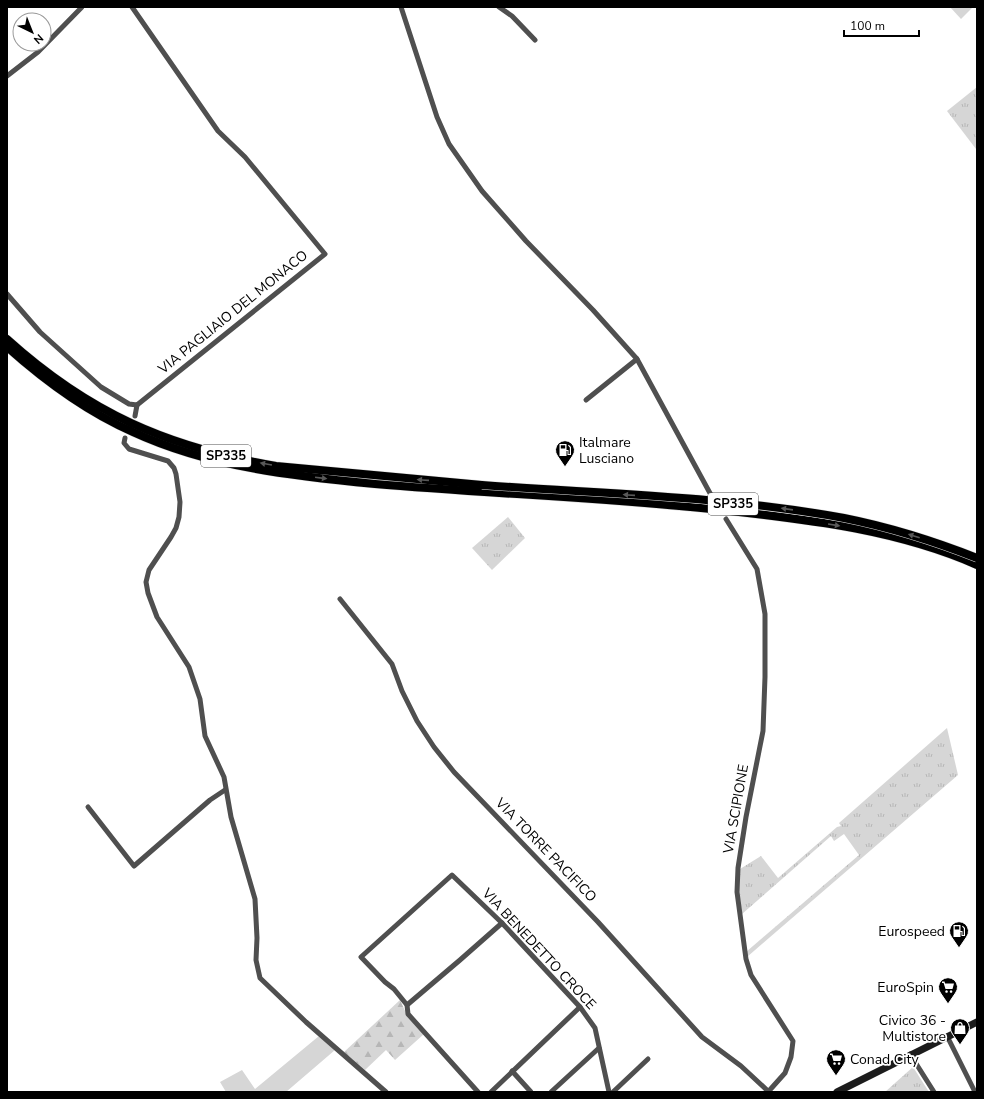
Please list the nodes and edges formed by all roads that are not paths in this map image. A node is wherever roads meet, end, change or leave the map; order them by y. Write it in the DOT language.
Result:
graph roads {
  1 [pos="82,7"];
  2 [pos="132,7"];
  3 [pos="401,7"];
  4 [pos="498,7"];
  5 [pos="535,40"];
  6 [pos="7,76"];
  7 [pos="7,294"];
  8 [pos="7,339"];
  9 [pos="7,347"];
  10 [pos="637,359"];
  11 [pos="586,400"];
  12 [pos="137,405"];
  13 [pos="135,416"];
  14 [pos="125,438"];
  15 [pos="473,489"];
  16 [pos="711,495"];
  17 [pos="726,519"];
  18 [pos="977,558"];
  19 [pos="977,565"];
  20 [pos="340,599"];
  21 [pos="225,790"];
  22 [pos="88,807"];
  23 [pos="502,923"];
  24 [pos="407,1005"];
  25 [pos="580,1007"];
  26 [pos="977,1022"];
  27 [pos="947,1036"];
  28 [pos="599,1048"];
  29 [pos="910,1054"];
  30 [pos="648,1059"];
  31 [pos="512,1071"];
  32 [pos="386,1092"];
  33 [pos="478,1092"];
  34 [pos="491,1092"];
  35 [pos="531,1092"];
  36 [pos="551,1092"];
  37 [pos="609,1092"];
  38 [pos="613,1092"];
  39 [pos="769,1092"];
  40 [pos="837,1092"];
  41 [pos="934,1092"];
  42 [pos="976,1092"];
  1 -- 6 [label="street"];
  2 -- 12 [label="street, VIA PAGLIAIO DEL MONACO"];
  3 -- 10 [label="street"];
  4 -- 5 [label="street"];
  7 -- 12 [label="street"];
  15 -- 8 [label="highway, SP335, one-way"];
  9 -- 15 [label="highway, SP335, one-way"];
  10 -- 11 [label="street"];
  10 -- 16 [label="street"];
  12 -- 13 [label="street"];
  14 -- 21 [label="street"];
  18 -- 15 [label="highway, SP335, one-way, bridge"];
  15 -- 19 [label="highway, SP335, one-way"];
  17 -- 39 [label="street, VIA SCIPIONE"];
  20 -- 39 [label="street, VIA TORRE PACIFICO"];
  21 -- 22 [label="street"];
  21 -- 32 [label="street"];
  23 -- 24 [label="street"];
  23 -- 24 [label="street, VIA BENEDETTO CROCE"];
  23 -- 25 [label="street, VIA BENEDETTO CROCE"];
  24 -- 33 [label="street"];
  25 -- 28 [label="street, VIA BENEDETTO CROCE"];
  25 -- 31 [label="street"];
  26 -- 27 [label="main road"];
  27 -- 29 [label="main road"];
  27 -- 42 [label="street"];
  28 -- 36 [label="street"];
  28 -- 37 [label="street, VIA BENEDETTO CROCE"];
  29 -- 40 [label="main road"];
  29 -- 41 [label="street"];
  30 -- 38 [label="street"];
  31 -- 34 [label="street"];
  31 -- 35 [label="street"];
}
